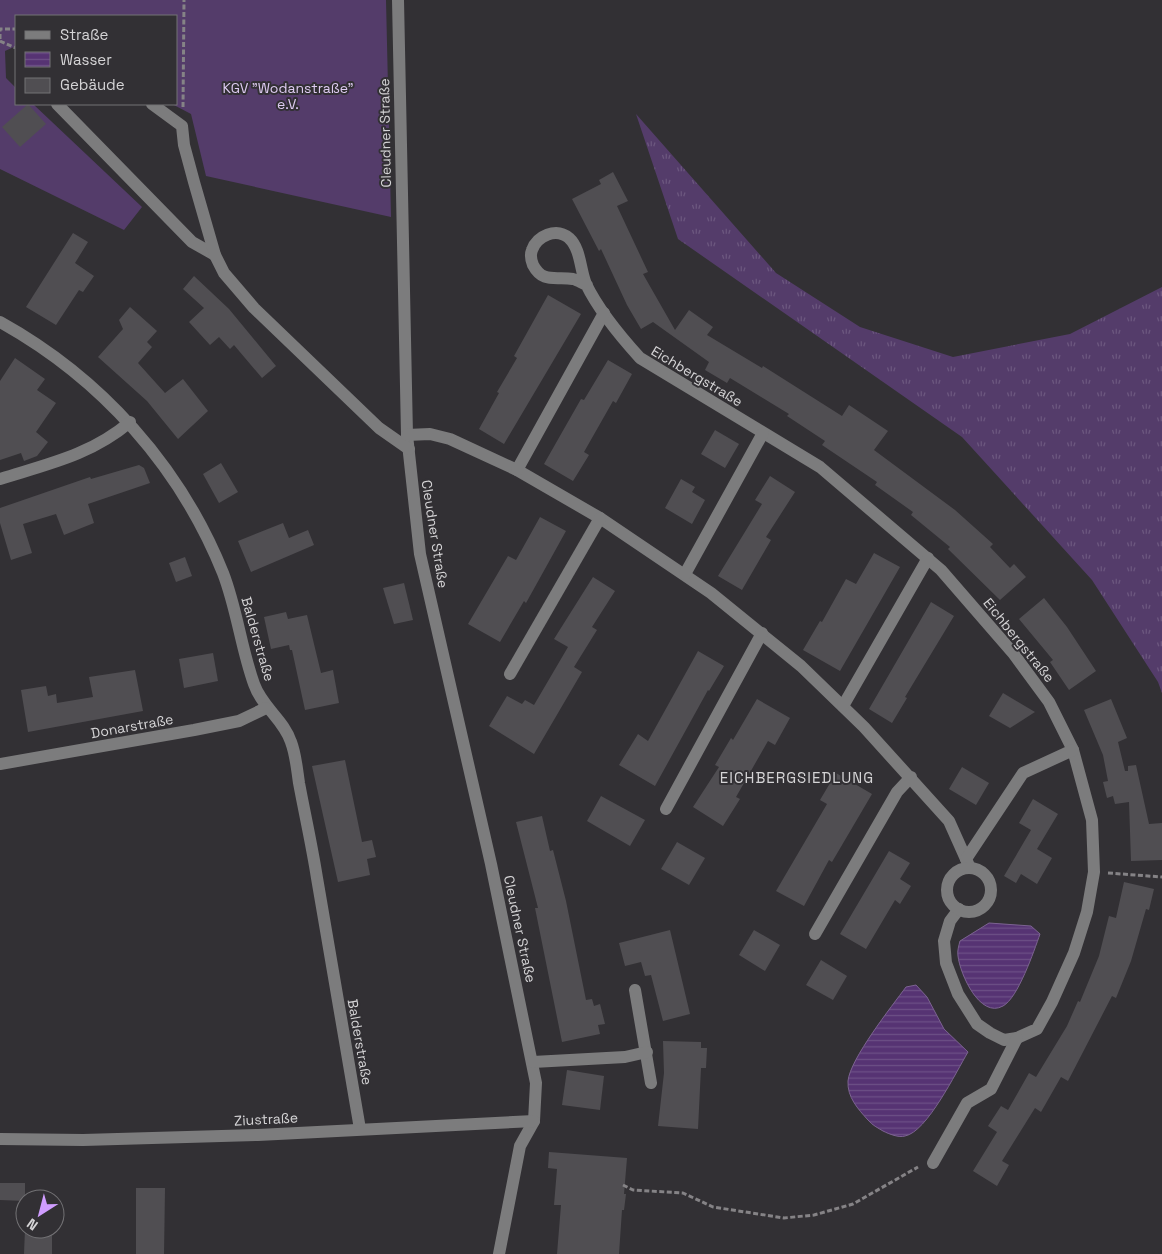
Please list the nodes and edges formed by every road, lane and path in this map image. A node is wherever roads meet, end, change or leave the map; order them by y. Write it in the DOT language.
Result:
graph roads {
  1 [pos="184,0"];
  2 [pos="398,0"];
  3 [pos="15,29"];
  4 [pos="0,40"];
  5 [pos="15,48"];
  6 [pos="58,105"];
  7 [pos="153,105"];
  8 [pos="182,126"];
  9 [pos="215,255"];
  10 [pos="587,285"];
  11 [pos="604,313"];
  12 [pos="0,322"];
  13 [pos="130,422"];
  14 [pos="763,433"];
  15 [pos="407,435"];
  16 [pos="409,449"];
  17 [pos="516,470"];
  18 [pos="0,478"];
  19 [pos="600,518"];
  20 [pos="928,558"];
  21 [pos="685,574"];
  22 [pos="762,634"];
  23 [pos="510,674"];
  24 [pos="843,706"];
  25 [pos="266,708"];
  26 [pos="1073,750"];
  27 [pos="0,764"];
  28 [pos="911,777"];
  29 [pos="666,809"];
  30 [pos="968,863"];
  31 [pos="1094,872"];
  32 [pos="1162,877"];
  33 [pos="959,909"];
  34 [pos="814,934"];
  35 [pos="635,990"];
  36 [pos="1017,1038"];
  37 [pos="647,1052"];
  38 [pos="532,1062"];
  39 [pos="651,1083"];
  40 [pos="534,1122"];
  41 [pos="360,1129"];
  42 [pos="0,1139"];
  43 [pos="933,1163"];
  44 [pos="623,1184"];
  45 [pos="499,1254"];
  1 -- 8 [label="path"];
  2 -- 15 [label="street, Cleudner Straße"];
  3 -- 4 [label="path"];
  4 -- 5 [label="path"];
  6 -- 9 [label="street"];
  7 -- 8 [label="street"];
  8 -- 9 [label="street"];
  9 -- 16 [label="street"];
  10 -- 10 [label="street, Eichbergstraße"];
  10 -- 11 [label="street, Eichbergstraße"];
  11 -- 14 [label="street, Eichbergstraße"];
  11 -- 17 [label="street"];
  12 -- 13 [label="street, Balderstraße"];
  13 -- 18 [label="street"];
  13 -- 25 [label="street, Balderstraße"];
  14 -- 20 [label="street, Eichbergstraße"];
  14 -- 21 [label="street"];
  15 -- 16 [label="street, Cleudner Straße"];
  15 -- 17 [label="street"];
  16 -- 38 [label="street, Cleudner Straße"];
  17 -- 19 [label="street"];
  19 -- 21 [label="street"];
  19 -- 23 [label="street"];
  20 -- 24 [label="street"];
  20 -- 26 [label="street, Eichbergstraße"];
  21 -- 22 [label="street"];
  22 -- 24 [label="street"];
  22 -- 29 [label="street"];
  24 -- 28 [label="street"];
  25 -- 27 [label="street, Donarstraße"];
  25 -- 41 [label="street, Balderstraße"];
  26 -- 30 [label="street"];
  26 -- 31 [label="street, Eichbergstraße"];
  28 -- 30 [label="street"];
  28 -- 34 [label="street"];
  30 -- 33 [label="street"];
  30 -- 33 [label="street"];
  31 -- 32 [label="path"];
  31 -- 36 [label="street, Eichbergstraße"];
  33 -- 36 [label="street"];
  35 -- 37 [label="street"];
  36 -- 43 [label="street"];
  37 -- 38 [label="street"];
  37 -- 39 [label="street"];
  38 -- 40 [label="street, Cleudner Straße"];
  40 -- 41 [label="street, Ziustraße"];
  40 -- 45 [label="street, Cleudner Straße"];
  41 -- 42 [label="street, Ziustraße"];
  43 -- 44 [label="path"];
}
